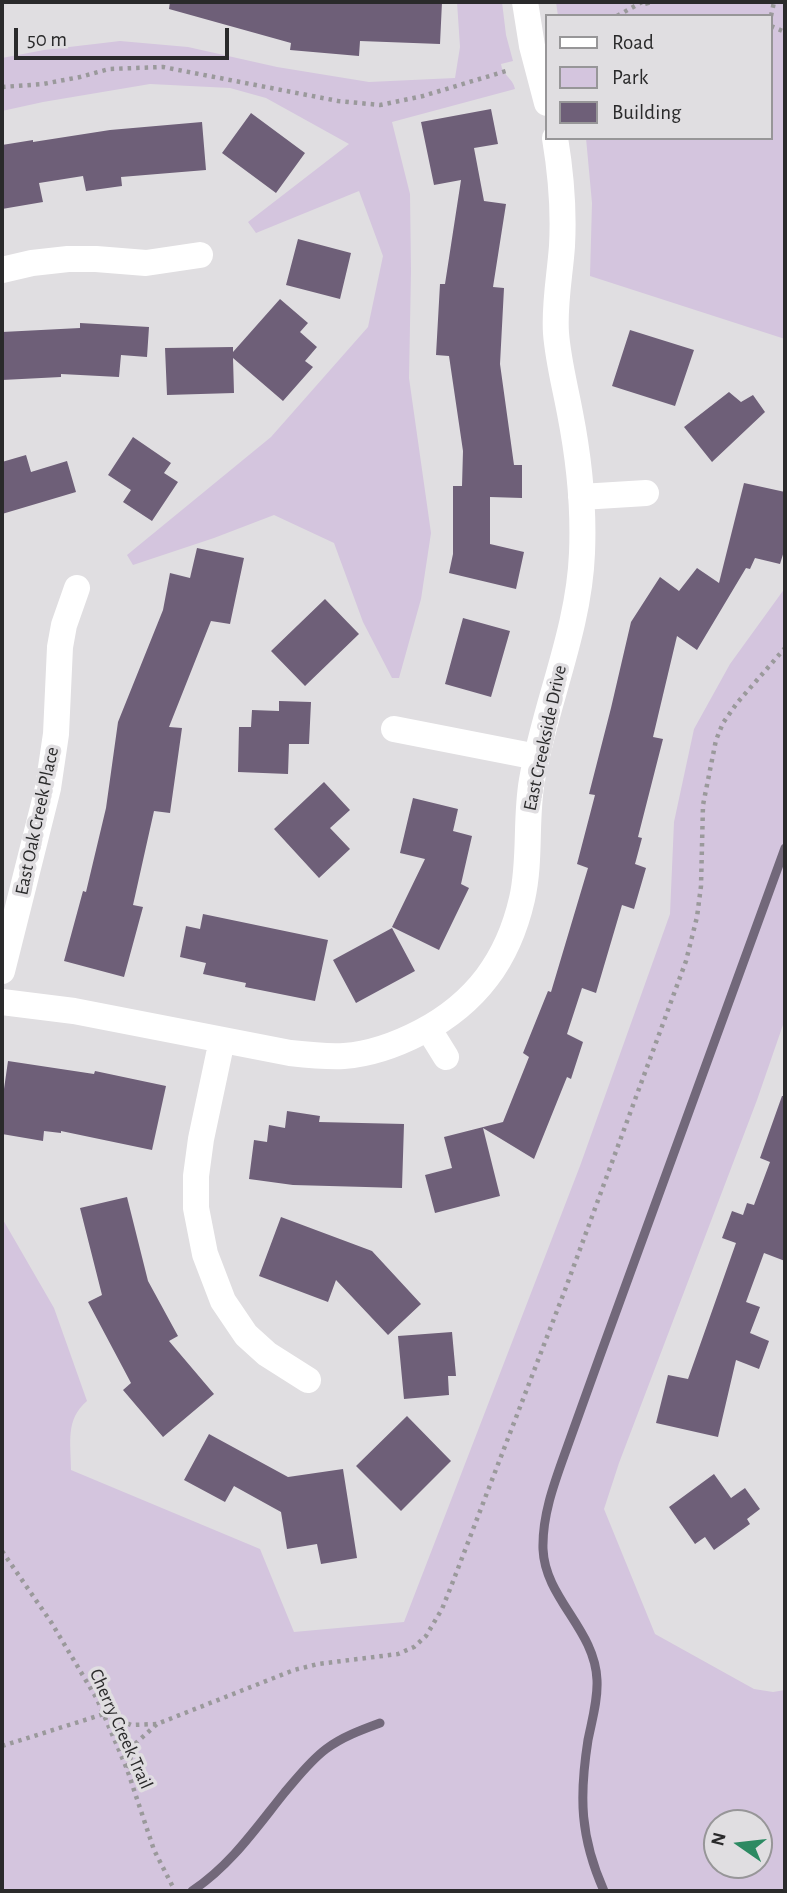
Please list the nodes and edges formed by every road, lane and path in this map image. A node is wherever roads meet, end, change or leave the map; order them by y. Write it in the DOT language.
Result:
graph roads {
  1 [pos="525,2"];
  2 [pos="644,2"];
  3 [pos="649,10"];
  4 [pos="621,14"];
  5 [pos="506,71"];
  6 [pos="2,87"];
  7 [pos="546,99"];
  8 [pos="555,140"];
  9 [pos="200,256"];
  10 [pos="2,270"];
  11 [pos="646,493"];
  12 [pos="581,497"];
  13 [pos="77,588"];
  14 [pos="785,648"];
  15 [pos="394,729"];
  16 [pos="537,757"];
  17 [pos="2,971"];
  18 [pos="2,1002"];
  19 [pos="428,1028"];
  20 [pos="222,1040"];
  21 [pos="446,1057"];
  22 [pos="308,1380"];
  23 [pos="2,1551"];
  24 [pos="104,1714"];
  25 [pos="158,1724"];
  26 [pos="2,1746"];
  27 [pos="127,1769"];
  28 [pos="175,1891"];
  1 -- 7 [label="street"];
  2 -- 3 [label="path"];
  2 -- 4 [label="path"];
  5 -- 6 [label="path"];
  8 -- 12 [label="street, East Creekside Drive"];
  9 -- 10 [label="street"];
  11 -- 12 [label="street"];
  12 -- 16 [label="street, East Creekside Drive"];
  13 -- 17 [label="street, East Oak Creek Place"];
  14 -- 25 [label="path"];
  15 -- 16 [label="street"];
  16 -- 19 [label="street, East Creekside Drive"];
  18 -- 20 [label="street, East Creekside Drive"];
  19 -- 20 [label="street, East Creekside Drive"];
  19 -- 21 [label="street"];
  20 -- 22 [label="street"];
  23 -- 24 [label="path, Cherry Creek Trail"];
  24 -- 25 [label="path"];
  24 -- 26 [label="path"];
  24 -- 27 [label="path, Cherry Creek Trail"];
  25 -- 27 [label="path"];
  27 -- 28 [label="path, Cherry Creek Trail"];
}
